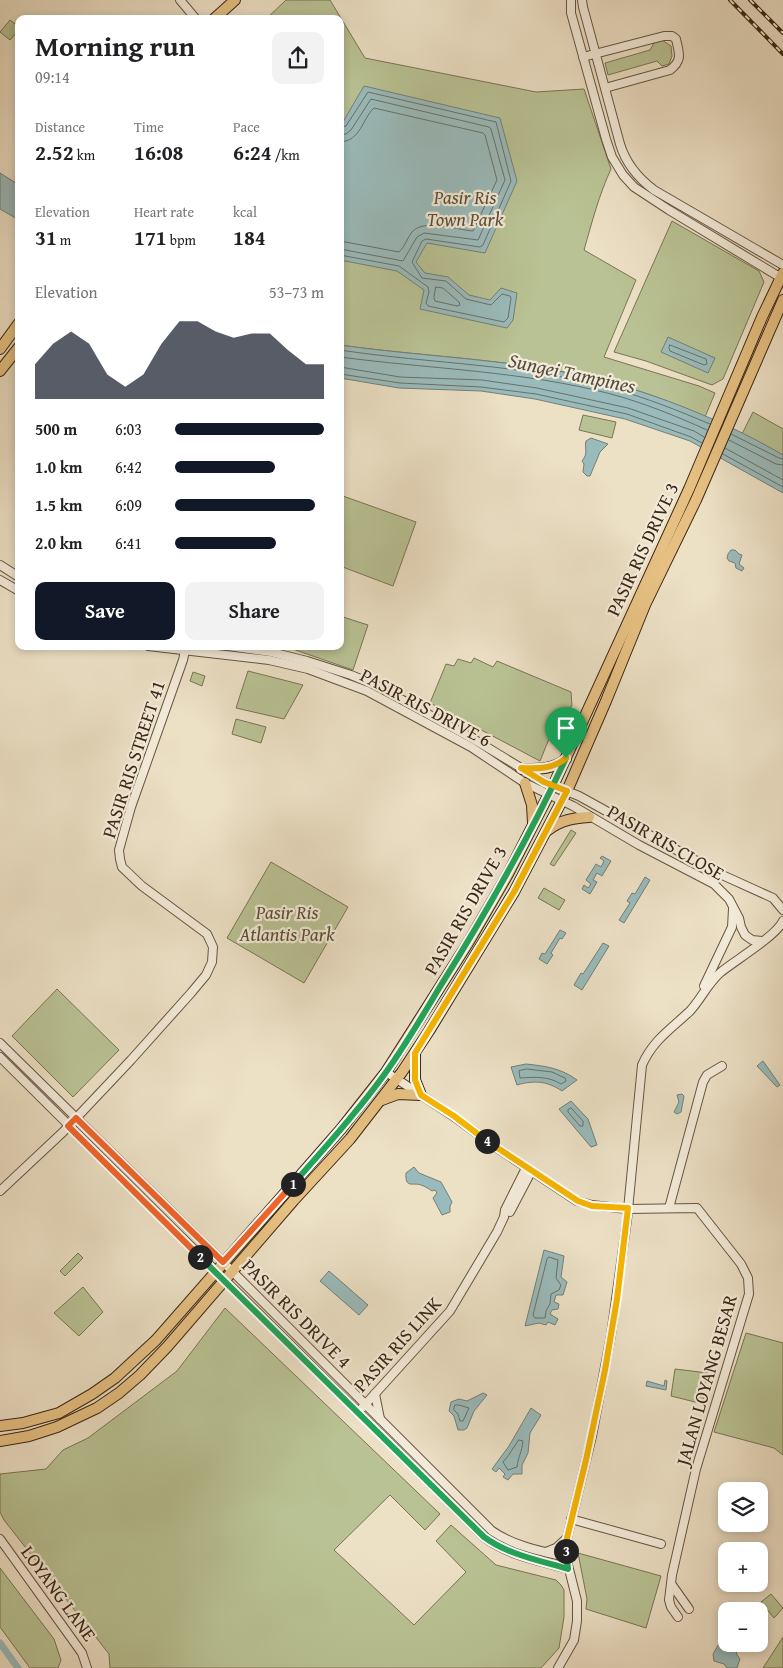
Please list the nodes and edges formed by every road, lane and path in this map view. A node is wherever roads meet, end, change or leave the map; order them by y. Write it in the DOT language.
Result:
graph roads {
  1 [pos="180,0"];
  2 [pos="227,0"];
  3 [pos="235,0"];
  4 [pos="571,0"];
  5 [pos="582,0"];
  6 [pos="193,15"];
  7 [pos="211,15"];
  8 [pos="218,15"];
  9 [pos="596,54"];
  10 [pos="583,57"];
  11 [pos="605,88"];
  12 [pos="783,265"];
  13 [pos="782,277"];
  14 [pos="783,300"];
  15 [pos="15,328"];
  16 [pos="0,349"];
  17 [pos="15,351"];
  18 [pos="0,371"];
  19 [pos="718,420"];
  20 [pos="728,425"];
  21 [pos="0,566"];
  22 [pos="15,575"];
  23 [pos="0,580"];
  24 [pos="15,589"];
  25 [pos="184,650"];
  26 [pos="199,650"];
  27 [pos="257,650"];
  28 [pos="566,758"];
  29 [pos="521,768"];
  30 [pos="525,783"];
  31 [pos="551,791"];
  32 [pos="567,791"];
  33 [pos="562,801"];
  34 [pos="589,817"];
  35 [pos="532,827"];
  36 [pos="635,827"];
  37 [pos="545,832"];
  38 [pos="628,839"];
  39 [pos="734,909"];
  40 [pos="783,910"];
  41 [pos="783,921"];
  42 [pos="762,941"];
  43 [pos="722,949"];
  44 [pos="738,959"];
  45 [pos="698,999"];
  46 [pos="0,1043"];
  47 [pos="415,1053"];
  48 [pos="0,1057"];
  49 [pos="722,1066"];
  50 [pos="386,1072"];
  51 [pos="396,1080"];
  52 [pos="421,1095"];
  53 [pos="379,1102"];
  54 [pos="76,1118"];
  55 [pos="68,1126"];
  56 [pos="529,1170"];
  57 [pos="0,1191"];
  58 [pos="628,1208"];
  59 [pos="669,1208"];
  60 [pos="223,1262"];
  61 [pos="232,1271"];
  62 [pos="215,1272"];
  63 [pos="224,1280"];
  64 [pos="355,1394"];
  65 [pos="375,1394"];
  66 [pos="365,1404"];
  67 [pos="357,1413"];
  68 [pos="380,1419"];
  69 [pos="0,1426"];
  70 [pos="1,1442"];
  71 [pos="571,1520"];
  72 [pos="567,1538"];
  73 [pos="0,1539"];
  74 [pos="661,1544"];
  75 [pos="544,1552"];
  76 [pos="566,1557"];
  77 [pos="568,1569"];
  78 [pos="672,1585"];
  79 [pos="689,1608"];
  80 [pos="678,1617"];
  81 [pos="87,1668"];
  82 [pos="558,1668"];
  1 -- 6 [label="street"];
  2 -- 7 [label="main road"];
  3 -- 8 [label="main road"];
  4 -- 10 [label="street"];
  5 -- 9 [label="street"];
  9 -- 10 [label="street"];
  9 -- 11 [label="street"];
  9 -- 11 [label="street"];
  10 -- 13 [label="street"];
  11 -- 12 [label="street"];
  13 -- 19 [label="main road, PASIR RIS DRIVE 3"];
  14 -- 20 [label="main road, PASIR RIS DRIVE 3"];
  15 -- 16 [label="main road"];
  17 -- 18 [label="main road"];
  19 -- 20 [label="main road"];
  19 -- 28 [label="main road, PASIR RIS DRIVE 3"];
  20 -- 32 [label="main road, PASIR RIS DRIVE 3"];
  21 -- 22 [label="street"];
  23 -- 24 [label="street"];
  25 -- 54 [label="street, PASIR RIS STREET 41"];
  26 -- 30 [label="street, PASIR RIS DRIVE 6"];
  27 -- 29 [label="street, PASIR RIS DRIVE 6"];
  28 -- 29 [label="main road"];
  28 -- 31 [label="main road, PASIR RIS DRIVE 3"];
  29 -- 31 [label="street, PASIR RIS DRIVE 6"];
  30 -- 31 [label="street, PASIR RIS DRIVE 6"];
  30 -- 35 [label="main road"];
  31 -- 32 [label="street, PASIR RIS DRIVE 6"];
  31 -- 33 [label="street, PASIR RIS DRIVE 6"];
  31 -- 35 [label="main road, PASIR RIS DRIVE 3"];
  32 -- 33 [label="main road, PASIR RIS DRIVE 3"];
  32 -- 36 [label="street, PASIR RIS CLOSE"];
  33 -- 34 [label="street, PASIR RIS CLOSE"];
  33 -- 37 [label="main road, PASIR RIS DRIVE 3"];
  34 -- 37 [label="main road"];
  34 -- 38 [label="street, PASIR RIS CLOSE"];
  35 -- 50 [label="main road, PASIR RIS DRIVE 3"];
  36 -- 38 [label="street"];
  36 -- 40 [label="street, PASIR RIS CLOSE"];
  37 -- 47 [label="main road, PASIR RIS DRIVE 3"];
  38 -- 39 [label="street, PASIR RIS CLOSE"];
  39 -- 42 [label="street, PASIR RIS CLOSE"];
  39 -- 43 [label="street"];
  41 -- 42 [label="street"];
  42 -- 44 [label="street"];
  43 -- 44 [label="street"];
  43 -- 45 [label="street"];
  44 -- 45 [label="street"];
  45 -- 58 [label="street"];
  46 -- 54 [label="street, PASIR RIS DRIVE 4"];
  47 -- 51 [label="main road, PASIR RIS DRIVE 3"];
  47 -- 52 [label="main road"];
  48 -- 55 [label="street, PASIR RIS DRIVE 4"];
  49 -- 59 [label="street"];
  50 -- 51 [label="street, JALAN LOYANG BESAR"];
  50 -- 60 [label="main road, PASIR RIS DRIVE 3"];
  51 -- 52 [label="street, JALAN LOYANG BESAR"];
  51 -- 53 [label="main road, PASIR RIS DRIVE 3"];
  52 -- 53 [label="main road"];
  52 -- 56 [label="street, JALAN LOYANG BESAR"];
  53 -- 61 [label="main road, PASIR RIS DRIVE 3"];
  54 -- 55 [label="street, PASIR RIS STREET 41"];
  54 -- 60 [label="street, PASIR RIS DRIVE 4"];
  55 -- 57 [label="street, PASIR RIS STREET 41"];
  55 -- 62 [label="street, PASIR RIS DRIVE 4"];
  56 -- 58 [label="street, JALAN LOYANG BESAR"];
  56 -- 65 [label="street, PASIR RIS LINK"];
  58 -- 59 [label="street, JALAN LOYANG BESAR"];
  58 -- 71 [label="street"];
  59 -- 78 [label="street, JALAN LOYANG BESAR"];
  60 -- 61 [label="street, PASIR RIS DRIVE 4"];
  60 -- 62 [label="main road, PASIR RIS DRIVE 3"];
  61 -- 63 [label="main road, PASIR RIS DRIVE 3"];
  61 -- 64 [label="street, PASIR RIS DRIVE 4"];
  62 -- 63 [label="street, PASIR RIS DRIVE 4"];
  62 -- 69 [label="main road, PASIR RIS DRIVE 3"];
  63 -- 67 [label="street, PASIR RIS DRIVE 4"];
  63 -- 70 [label="main road, PASIR RIS DRIVE 3"];
  64 -- 65 [label="street"];
  64 -- 66 [label="street, PASIR RIS DRIVE 4"];
  65 -- 66 [label="street, PASIR RIS LINK"];
  65 -- 68 [label="street"];
  66 -- 67 [label="street, PASIR RIS LINK"];
  66 -- 68 [label="street, PASIR RIS DRIVE 4"];
  67 -- 77 [label="street, PASIR RIS DRIVE 4"];
  68 -- 75 [label="street, PASIR RIS DRIVE 4"];
  71 -- 72 [label="street"];
  71 -- 74 [label="street"];
  72 -- 75 [label="street"];
  72 -- 76 [label="street"];
  73 -- 81 [label="street, LOYANG LANE"];
  75 -- 76 [label="street, PASIR RIS DRIVE 4"];
  76 -- 77 [label="street"];
  77 -- 82 [label="street"];
  78 -- 79 [label="street"];
  78 -- 80 [label="street, JALAN LOYANG BESAR"];
}
